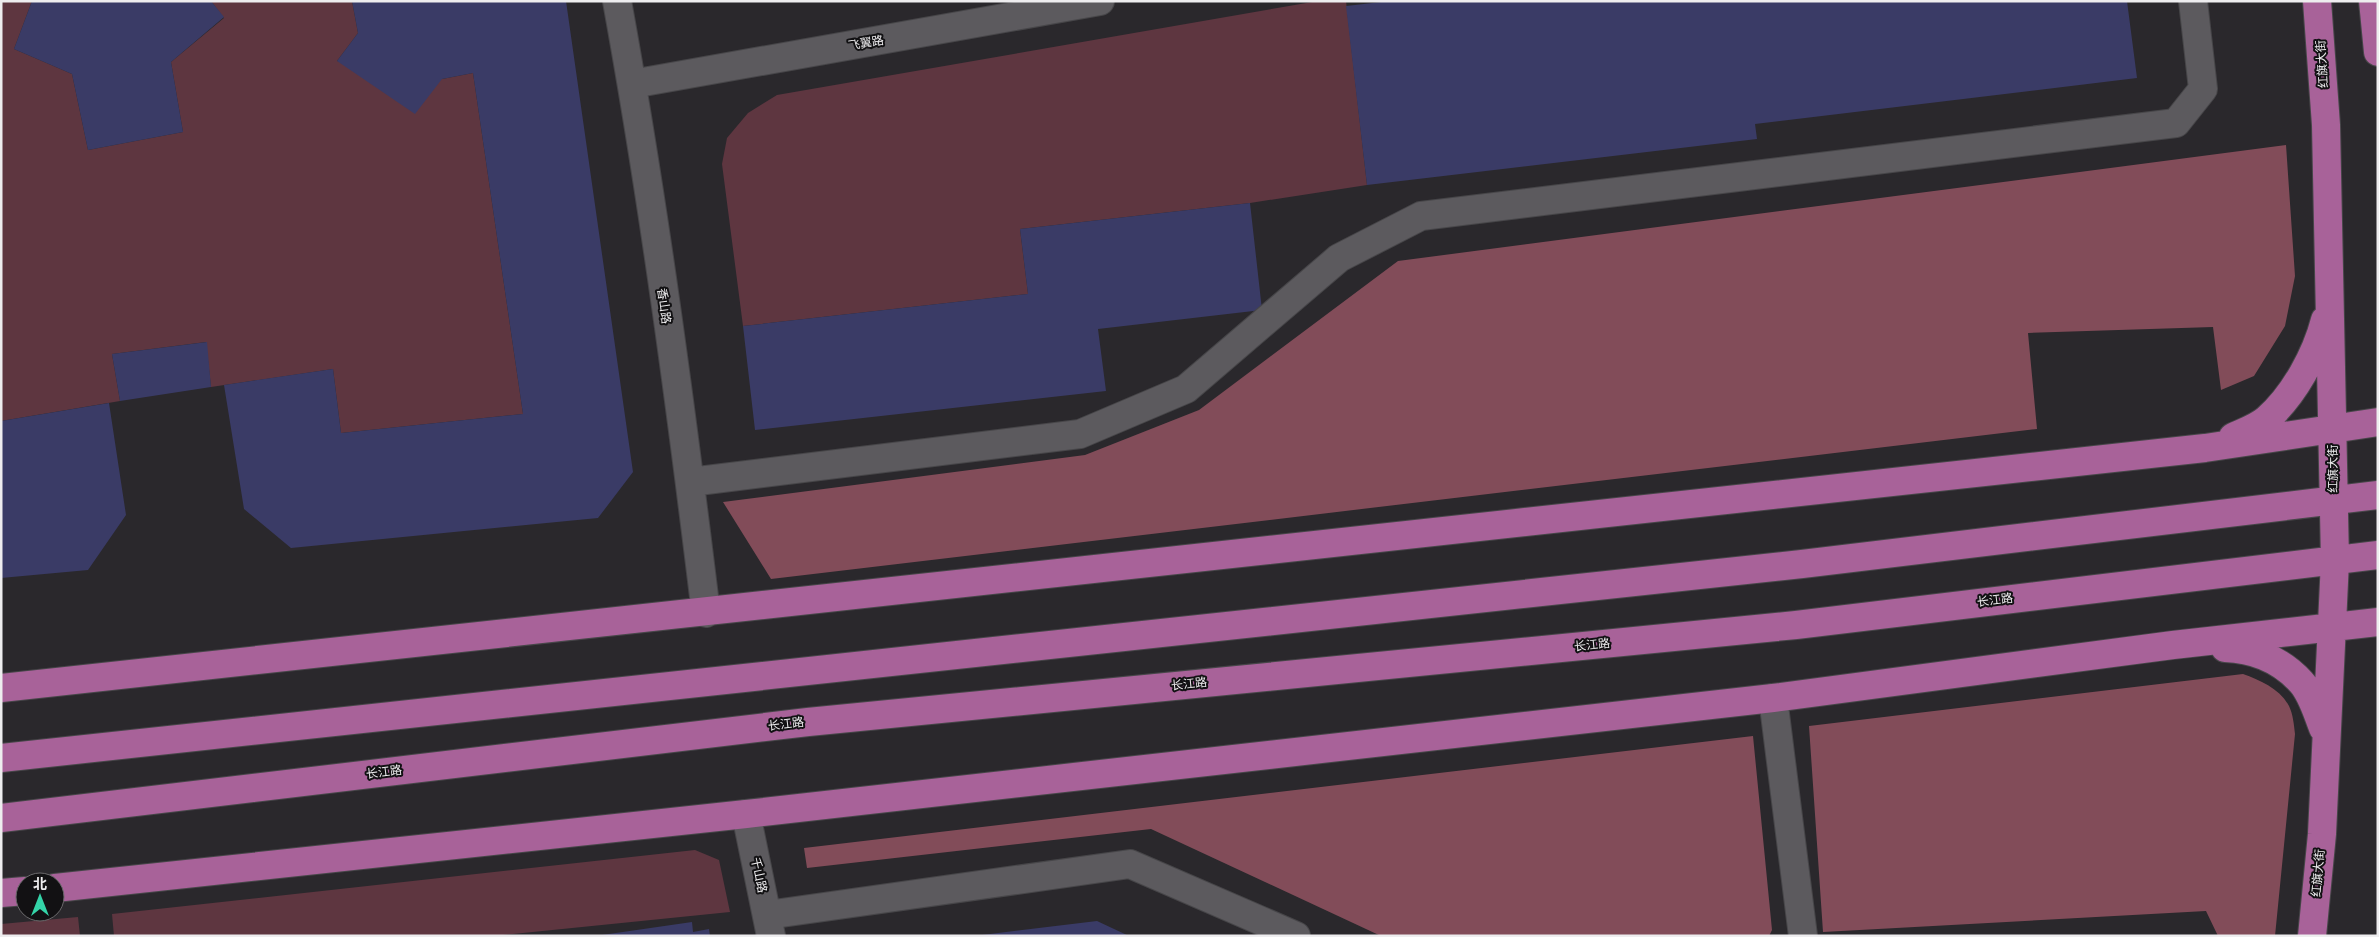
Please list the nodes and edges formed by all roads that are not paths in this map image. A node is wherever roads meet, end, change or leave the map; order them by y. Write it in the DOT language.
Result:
graph roads {
  1 [pos="617,1"];
  2 [pos="1100,1"];
  3 [pos="2194,1"];
  4 [pos="2317,1"];
  5 [pos="2373,1"];
  6 [pos="2378,52"];
  7 [pos="632,84"];
  8 [pos="2330,299"];
  9 [pos="2378,422"];
  10 [pos="2333,429"];
  11 [pos="2205,448"];
  12 [pos="690,482"];
  13 [pos="2378,495"];
  14 [pos="2333,500"];
  15 [pos="2378,555"];
  16 [pos="2335,561"];
  17 [pos="706,612"];
  18 [pos="2378,622"];
  19 [pos="2332,628"];
  20 [pos="2174,645"];
  21 [pos="1,688"];
  22 [pos="1773,698"];
  23 [pos="2326,736"];
  24 [pos="1,758"];
  25 [pos="746,814"];
  26 [pos="1,818"];
  27 [pos="65,887"];
  28 [pos="15,892"];
  29 [pos="1,893"];
  30 [pos="769,926"];
  31 [pos="1296,936"];
  32 [pos="1803,936"];
  33 [pos="2312,936"];
  1 -- 7 [label="street, 香山路"];
  2 -- 7 [label="street, 飞翼路"];
  3 -- 12 [label="street"];
  4 -- 8 [label="main road, 红旗大街"];
  5 -- 6 [label="main road"];
  7 -- 12 [label="street, 香山路"];
  8 -- 10 [label="main road, 红旗大街"];
  8 -- 11 [label="main road"];
  9 -- 10 [label="main road"];
  10 -- 11 [label="main road"];
  10 -- 14 [label="main road, 红旗大街"];
  11 -- 17 [label="main road"];
  12 -- 17 [label="street, 香山路"];
  13 -- 14 [label="main road"];
  14 -- 16 [label="main road, 红旗大街"];
  14 -- 24 [label="main road"];
  15 -- 16 [label="main road, 长江路"];
  16 -- 19 [label="main road, 红旗大街"];
  16 -- 26 [label="main road, 长江路"];
  17 -- 21 [label="main road"];
  18 -- 19 [label="main road"];
  19 -- 20 [label="main road"];
  19 -- 23 [label="main road, 红旗大街"];
  20 -- 22 [label="main road"];
  20 -- 23 [label="main road"];
  22 -- 25 [label="main road"];
  22 -- 32 [label="street"];
  23 -- 33 [label="main road, 红旗大街"];
  25 -- 27 [label="main road"];
  25 -- 30 [label="street, 千山路"];
  28 -- 29 [label="main road"];
  30 -- 31 [label="street"];
}
